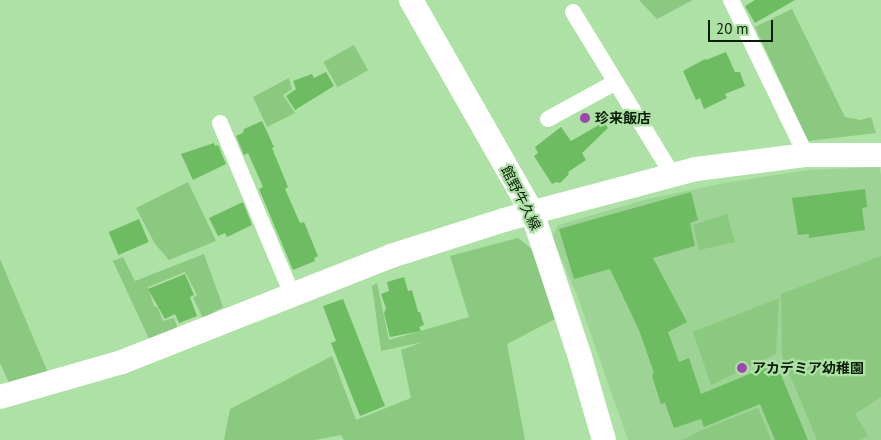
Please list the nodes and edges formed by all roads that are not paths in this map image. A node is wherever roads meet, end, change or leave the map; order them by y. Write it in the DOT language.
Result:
graph roads {
  1 [pos="411,0"];
  2 [pos="731,0"];
  3 [pos="573,12"];
  4 [pos="616,82"];
  5 [pos="548,119"];
  6 [pos="220,123"];
  7 [pos="806,155"];
  8 [pos="881,155"];
  9 [pos="672,174"];
  10 [pos="532,212"];
  11 [pos="292,294"];
  12 [pos="0,397"];
  13 [pos="604,440"];
  1 -- 10 [label="street, 館野牛久線"];
  2 -- 7 [label="street"];
  3 -- 4 [label="street"];
  4 -- 5 [label="street"];
  4 -- 9 [label="street"];
  6 -- 11 [label="street"];
  7 -- 8 [label="street"];
  7 -- 9 [label="street"];
  9 -- 10 [label="street"];
  10 -- 11 [label="street"];
  10 -- 13 [label="street, 館野牛久線"];
  11 -- 12 [label="street"];
}
